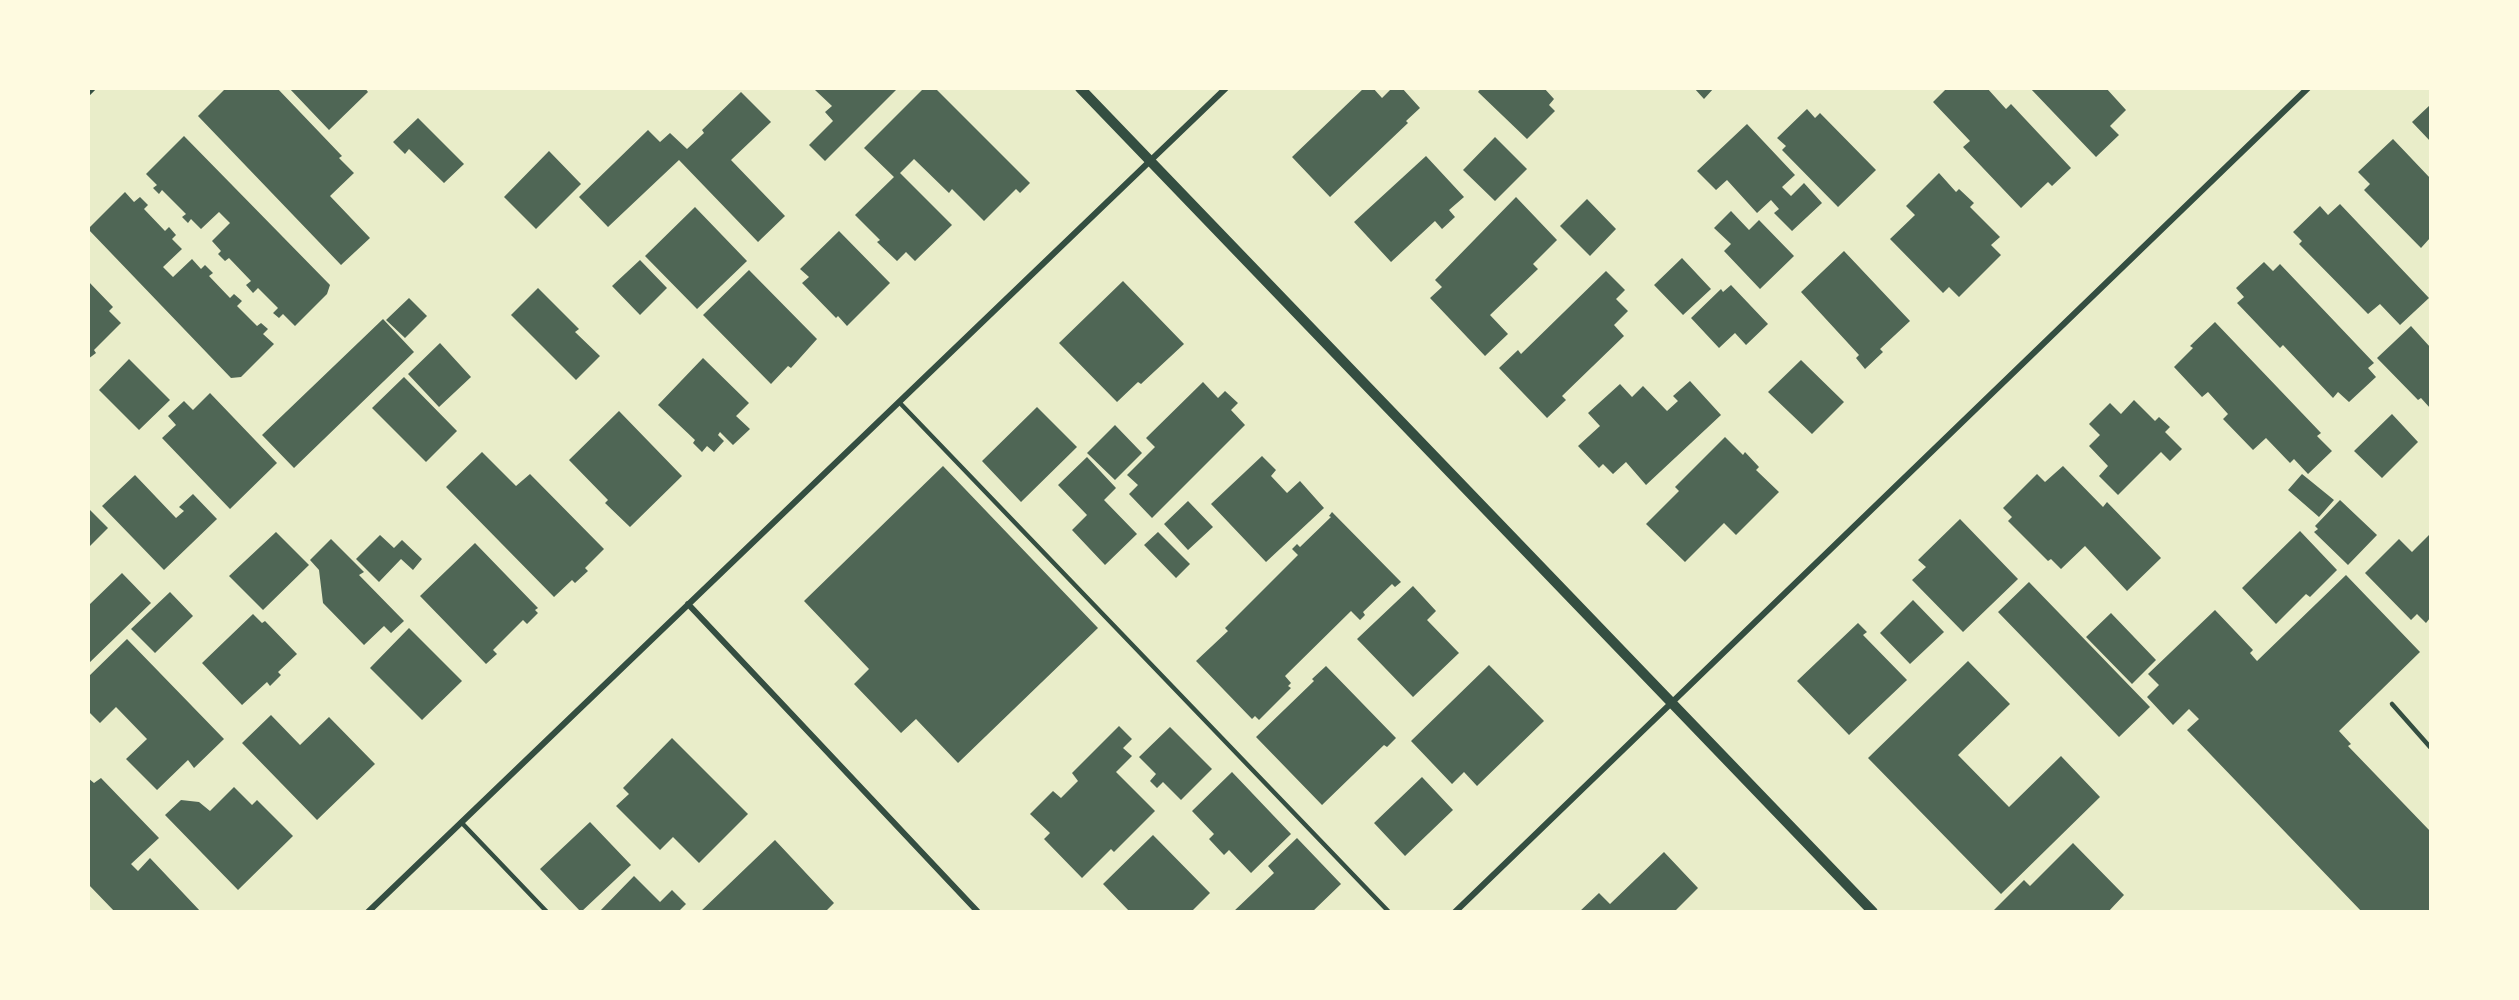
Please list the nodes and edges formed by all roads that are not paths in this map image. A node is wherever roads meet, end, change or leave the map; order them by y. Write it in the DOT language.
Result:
graph roads {
  1 [pos="93,88"];
  2 [pos="1080,88"];
  3 [pos="1226,88"];
  4 [pos="2308,88"];
  5 [pos="88,93"];
  6 [pos="1150,161"];
  7 [pos="899,402"];
  8 [pos="688,604"];
  9 [pos="1671,703"];
  10 [pos="2392,704"];
  11 [pos="2430,747"];
  12 [pos="461,822"];
  13 [pos="368,912"];
  14 [pos="547,912"];
  15 [pos="978,912"];
  16 [pos="1389,912"];
  17 [pos="1455,912"];
  18 [pos="1873,912"];
  1 -- 5 [label="street"];
  2 -- 6 [label="street"];
  3 -- 6 [label="street"];
  4 -- 9 [label="street"];
  6 -- 7 [label="street"];
  6 -- 9 [label="street"];
  7 -- 8 [label="street"];
  7 -- 16 [label="lane"];
  8 -- 12 [label="street"];
  8 -- 15 [label="street"];
  9 -- 17 [label="street"];
  9 -- 18 [label="street"];
  10 -- 11 [label="lane"];
  12 -- 13 [label="street"];
  12 -- 14 [label="lane"];
}
